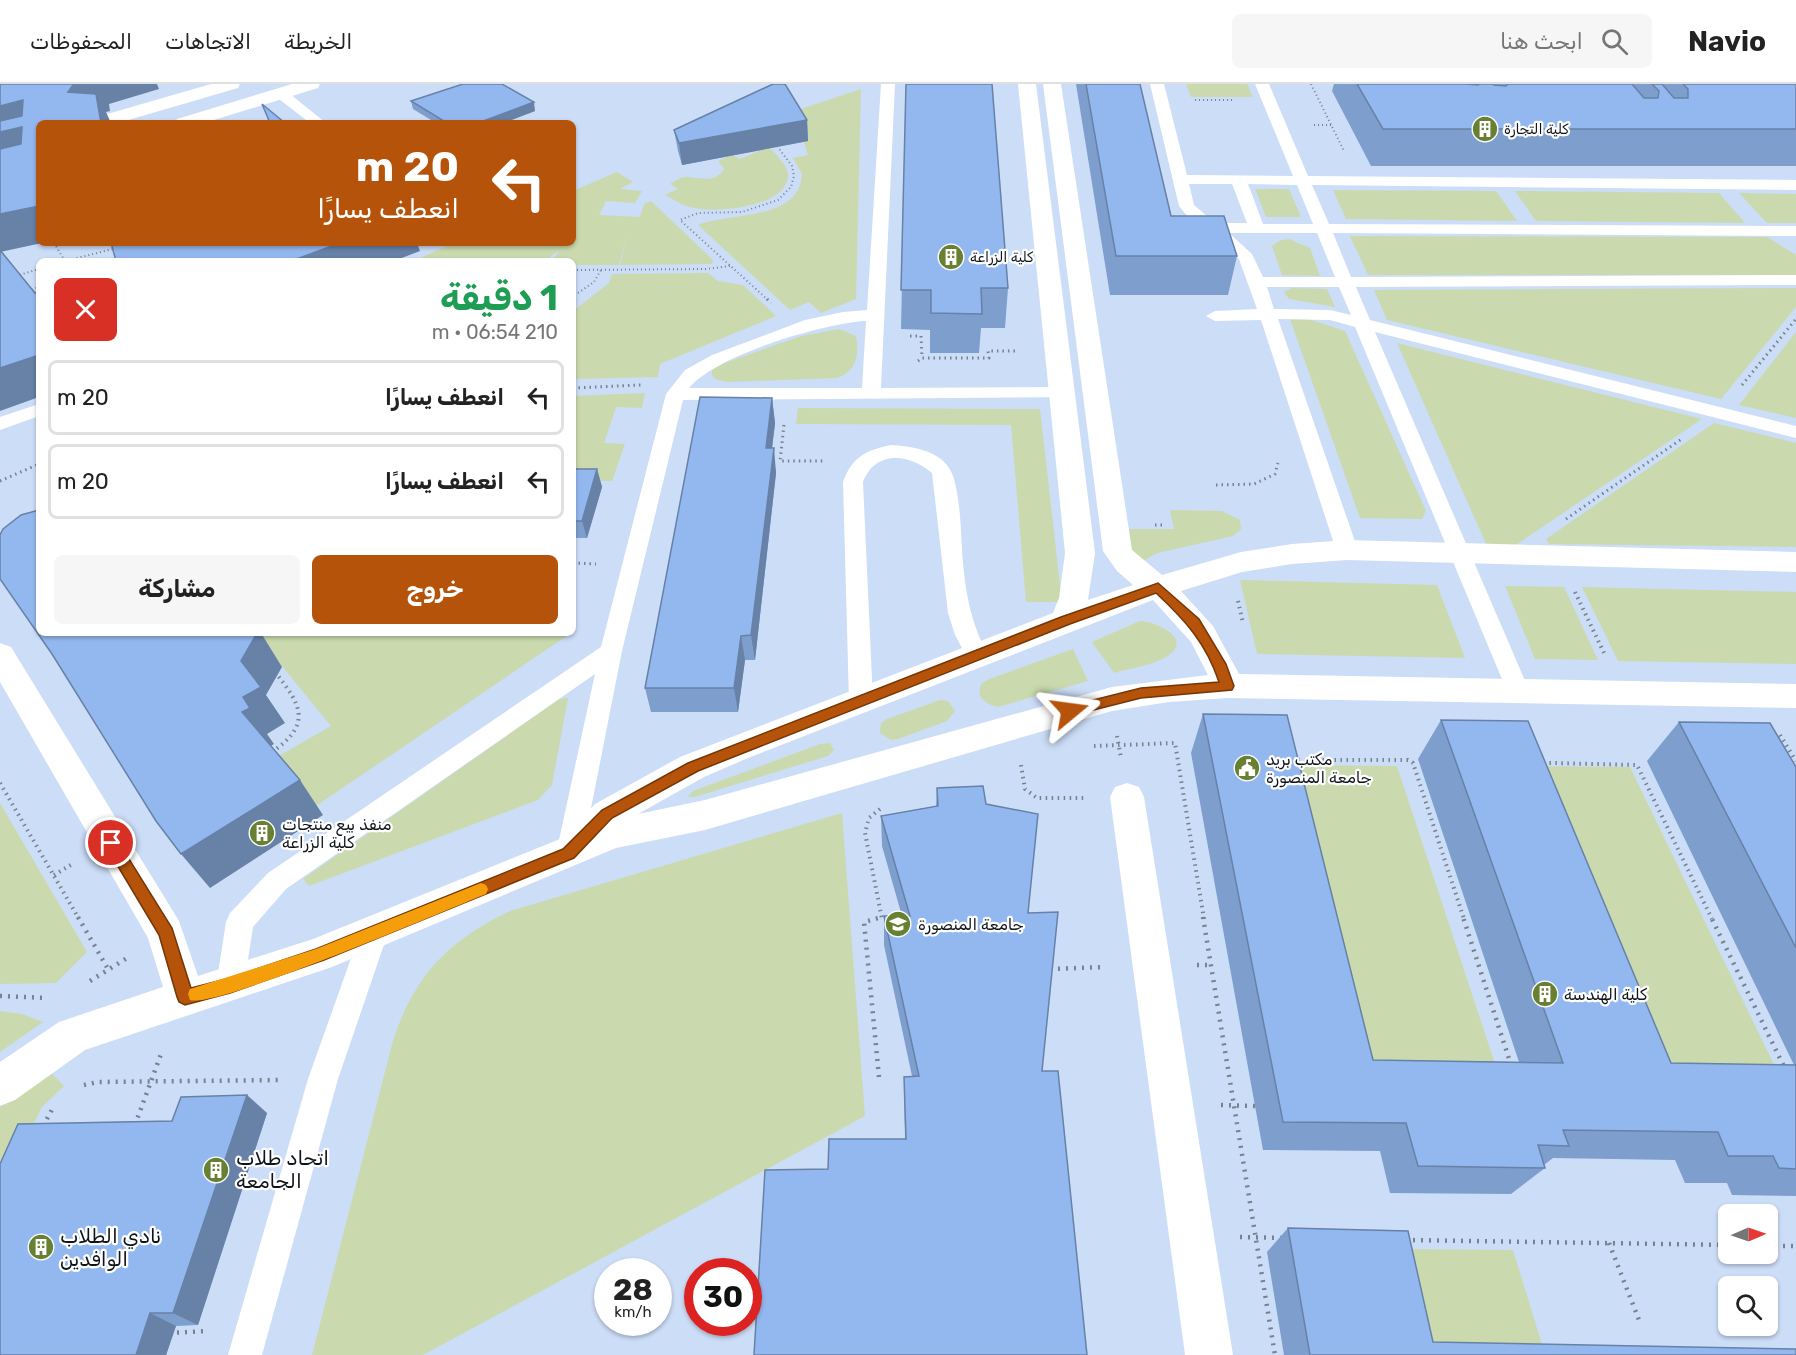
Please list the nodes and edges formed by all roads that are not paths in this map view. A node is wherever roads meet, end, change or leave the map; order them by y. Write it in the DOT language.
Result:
graph roads {
  1 [pos="231,84"];
  2 [pos="311,84"];
  3 [pos="888,84"];
  4 [pos="1027,84"];
  5 [pos="1052,84"];
  6 [pos="185,90"];
  7 [pos="1159,92"];
  8 [pos="1265,92"];
  9 [pos="280,93"];
  10 [pos="105,120"];
  11 [pos="194,120"];
  12 [pos="315,120"];
  13 [pos="1180,179"];
  14 [pos="1238,179"];
  15 [pos="1302,180"];
  16 [pos="1796,185"];
  17 [pos="1211,228"];
  18 [pos="1257,228"];
  19 [pos="1323,228"];
  20 [pos="1788,231"];
  21 [pos="1796,242"];
  22 [pos="1796,279"];
  23 [pos="1257,282"];
  24 [pos="1345,282"];
  25 [pos="875,315"];
  26 [pos="1215,316"];
  27 [pos="1269,316"];
  28 [pos="1361,323"];
  29 [pos="678,389"];
  30 [pos="1061,391"];
  31 [pos="1095,392"];
  32 [pos="871,394"];
  33 [pos="36,412"];
  34 [pos="0,424"];
  35 [pos="1796,432"];
  36 [pos="1347,550"];
  37 [pos="1458,553"];
  38 [pos="1796,562"];
  39 [pos="1158,587"];
  40 [pos="1066,620"];
  41 [pos="611,651"];
  42 [pos="0,655"];
  43 [pos="977,655"];
  44 [pos="1228,686"];
  45 [pos="1517,690"];
  46 [pos="1796,696"];
  47 [pos="861,701"];
  48 [pos="1127,797"];
  49 [pos="568,854"];
  50 [pos="374,933"];
  51 [pos="230,986"];
  52 [pos="185,997"];
  53 [pos="0,1086"];
  54 [pos="249,1342"];
  55 [pos="1209,1355"];
  1 -- 6 [label="street"];
  2 -- 9 [label="street"];
  3 -- 25 [label="lane"];
  4 -- 30 [label="street"];
  5 -- 31 [label="street"];
  6 -- 10 [label="street"];
  7 -- 13 [label="lane"];
  8 -- 15 [label="lane"];
  9 -- 11 [label="street"];
  9 -- 12 [label="lane"];
  13 -- 14 [label="lane"];
  13 -- 17 [label="lane"];
  14 -- 15 [label="lane"];
  14 -- 18 [label="lane"];
  15 -- 16 [label="lane"];
  15 -- 19 [label="lane"];
  17 -- 18 [label="lane"];
  17 -- 23 [label="lane"];
  18 -- 19 [label="lane"];
  19 -- 20 [label="lane"];
  19 -- 24 [label="lane"];
  20 -- 21 [label="lane"];
  22 -- 24 [label="lane"];
  23 -- 24 [label="lane"];
  23 -- 27 [label="lane"];
  24 -- 28 [label="lane"];
  25 -- 29 [label="lane"];
  25 -- 32 [label="lane"];
  26 -- 27 [label="lane"];
  27 -- 28 [label="lane"];
  27 -- 36 [label="lane"];
  28 -- 35 [label="lane"];
  28 -- 37 [label="lane"];
  29 -- 32 [label="lane"];
  29 -- 41 [label="lane"];
  30 -- 31 [label="street"];
  30 -- 32 [label="lane"];
  30 -- 40 [label="street"];
  31 -- 39 [label="street"];
  33 -- 34 [label="lane"];
  36 -- 37 [label="street"];
  36 -- 39 [label="street"];
  37 -- 38 [label="street"];
  37 -- 45 [label="lane"];
  39 -- 40 [label="street"];
  39 -- 44 [label="street"];
  40 -- 43 [label="street"];
  41 -- 49 [label="lane"];
  41 -- 51 [label="lane"];
  42 -- 52 [label="street"];
  43 -- 47 [label="street"];
  43 -- 47 [label="lane"];
  44 -- 45 [label="street"];
  44 -- 49 [label="street"];
  45 -- 46 [label="street"];
  47 -- 49 [label="street"];
  48 -- 55 [label="street"];
  49 -- 50 [label="street"];
  50 -- 51 [label="street"];
  50 -- 54 [label="lane"];
  51 -- 52 [label="street"];
  52 -- 53 [label="street"];
}
